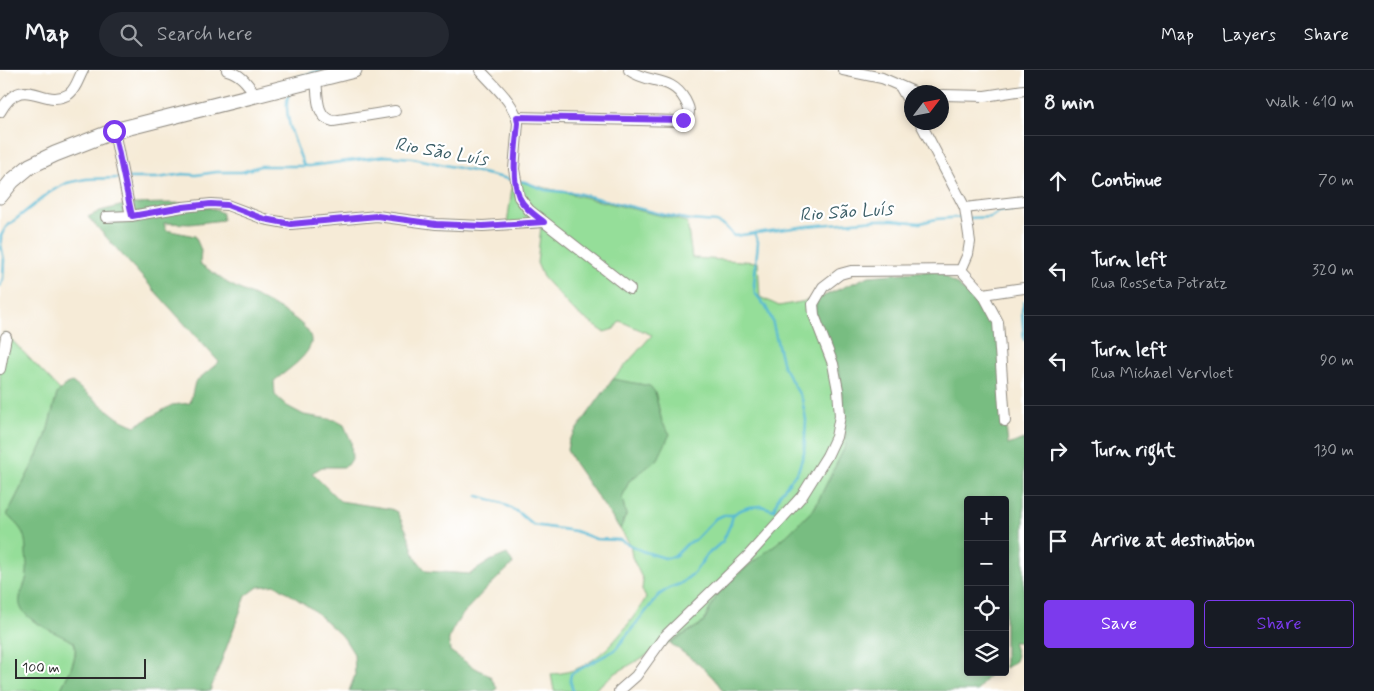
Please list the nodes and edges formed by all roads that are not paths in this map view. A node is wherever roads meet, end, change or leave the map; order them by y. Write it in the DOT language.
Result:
graph roads {
  1 [pos="83,70"];
  2 [pos="227,70"];
  3 [pos="354,70"];
  4 [pos="480,70"];
  5 [pos="629,70"];
  6 [pos="843,70"];
  7 [pos="316,80"];
  8 [pos="901,88"];
  9 [pos="904,89"];
  10 [pos="1024,90"];
  11 [pos="904,93"];
  12 [pos="255,94"];
  13 [pos="949,95"];
  14 [pos="395,111"];
  15 [pos="0,112"];
  16 [pos="517,117"];
  17 [pos="924,130"];
  18 [pos="114,131"];
  19 [pos="0,196"];
  20 [pos="1024,201"];
  21 [pos="966,213"];
  22 [pos="132,216"];
  23 [pos="106,217"];
  24 [pos="544,222"];
  25 [pos="961,270"];
  26 [pos="1024,288"];
  27 [pos="630,289"];
  28 [pos="983,294"];
  29 [pos="6,337"];
  30 [pos="0,369"];
  31 [pos="1005,421"];
  32 [pos="619,691"];
  1 -- 15 [label="street"];
  2 -- 12 [label="street"];
  3 -- 7 [label="main road"];
  4 -- 16 [label="street"];
  5 -- 16 [label="street"];
  6 -- 8 [label="street"];
  7 -- 12 [label="main road"];
  7 -- 14 [label="street"];
  8 -- 9 [label="street"];
  8 -- 11 [label="street"];
  10 -- 13 [label="street"];
  12 -- 18 [label="main road"];
  16 -- 24 [label="street"];
  17 -- 21 [label="street"];
  18 -- 19 [label="main road"];
  18 -- 22 [label="street"];
  20 -- 21 [label="street"];
  21 -- 25 [label="street"];
  22 -- 23 [label="street"];
  22 -- 24 [label="street"];
  24 -- 27 [label="street"];
  25 -- 28 [label="street"];
  25 -- 32 [label="street"];
  26 -- 28 [label="street"];
  28 -- 31 [label="street"];
  29 -- 30 [label="street"];
}
